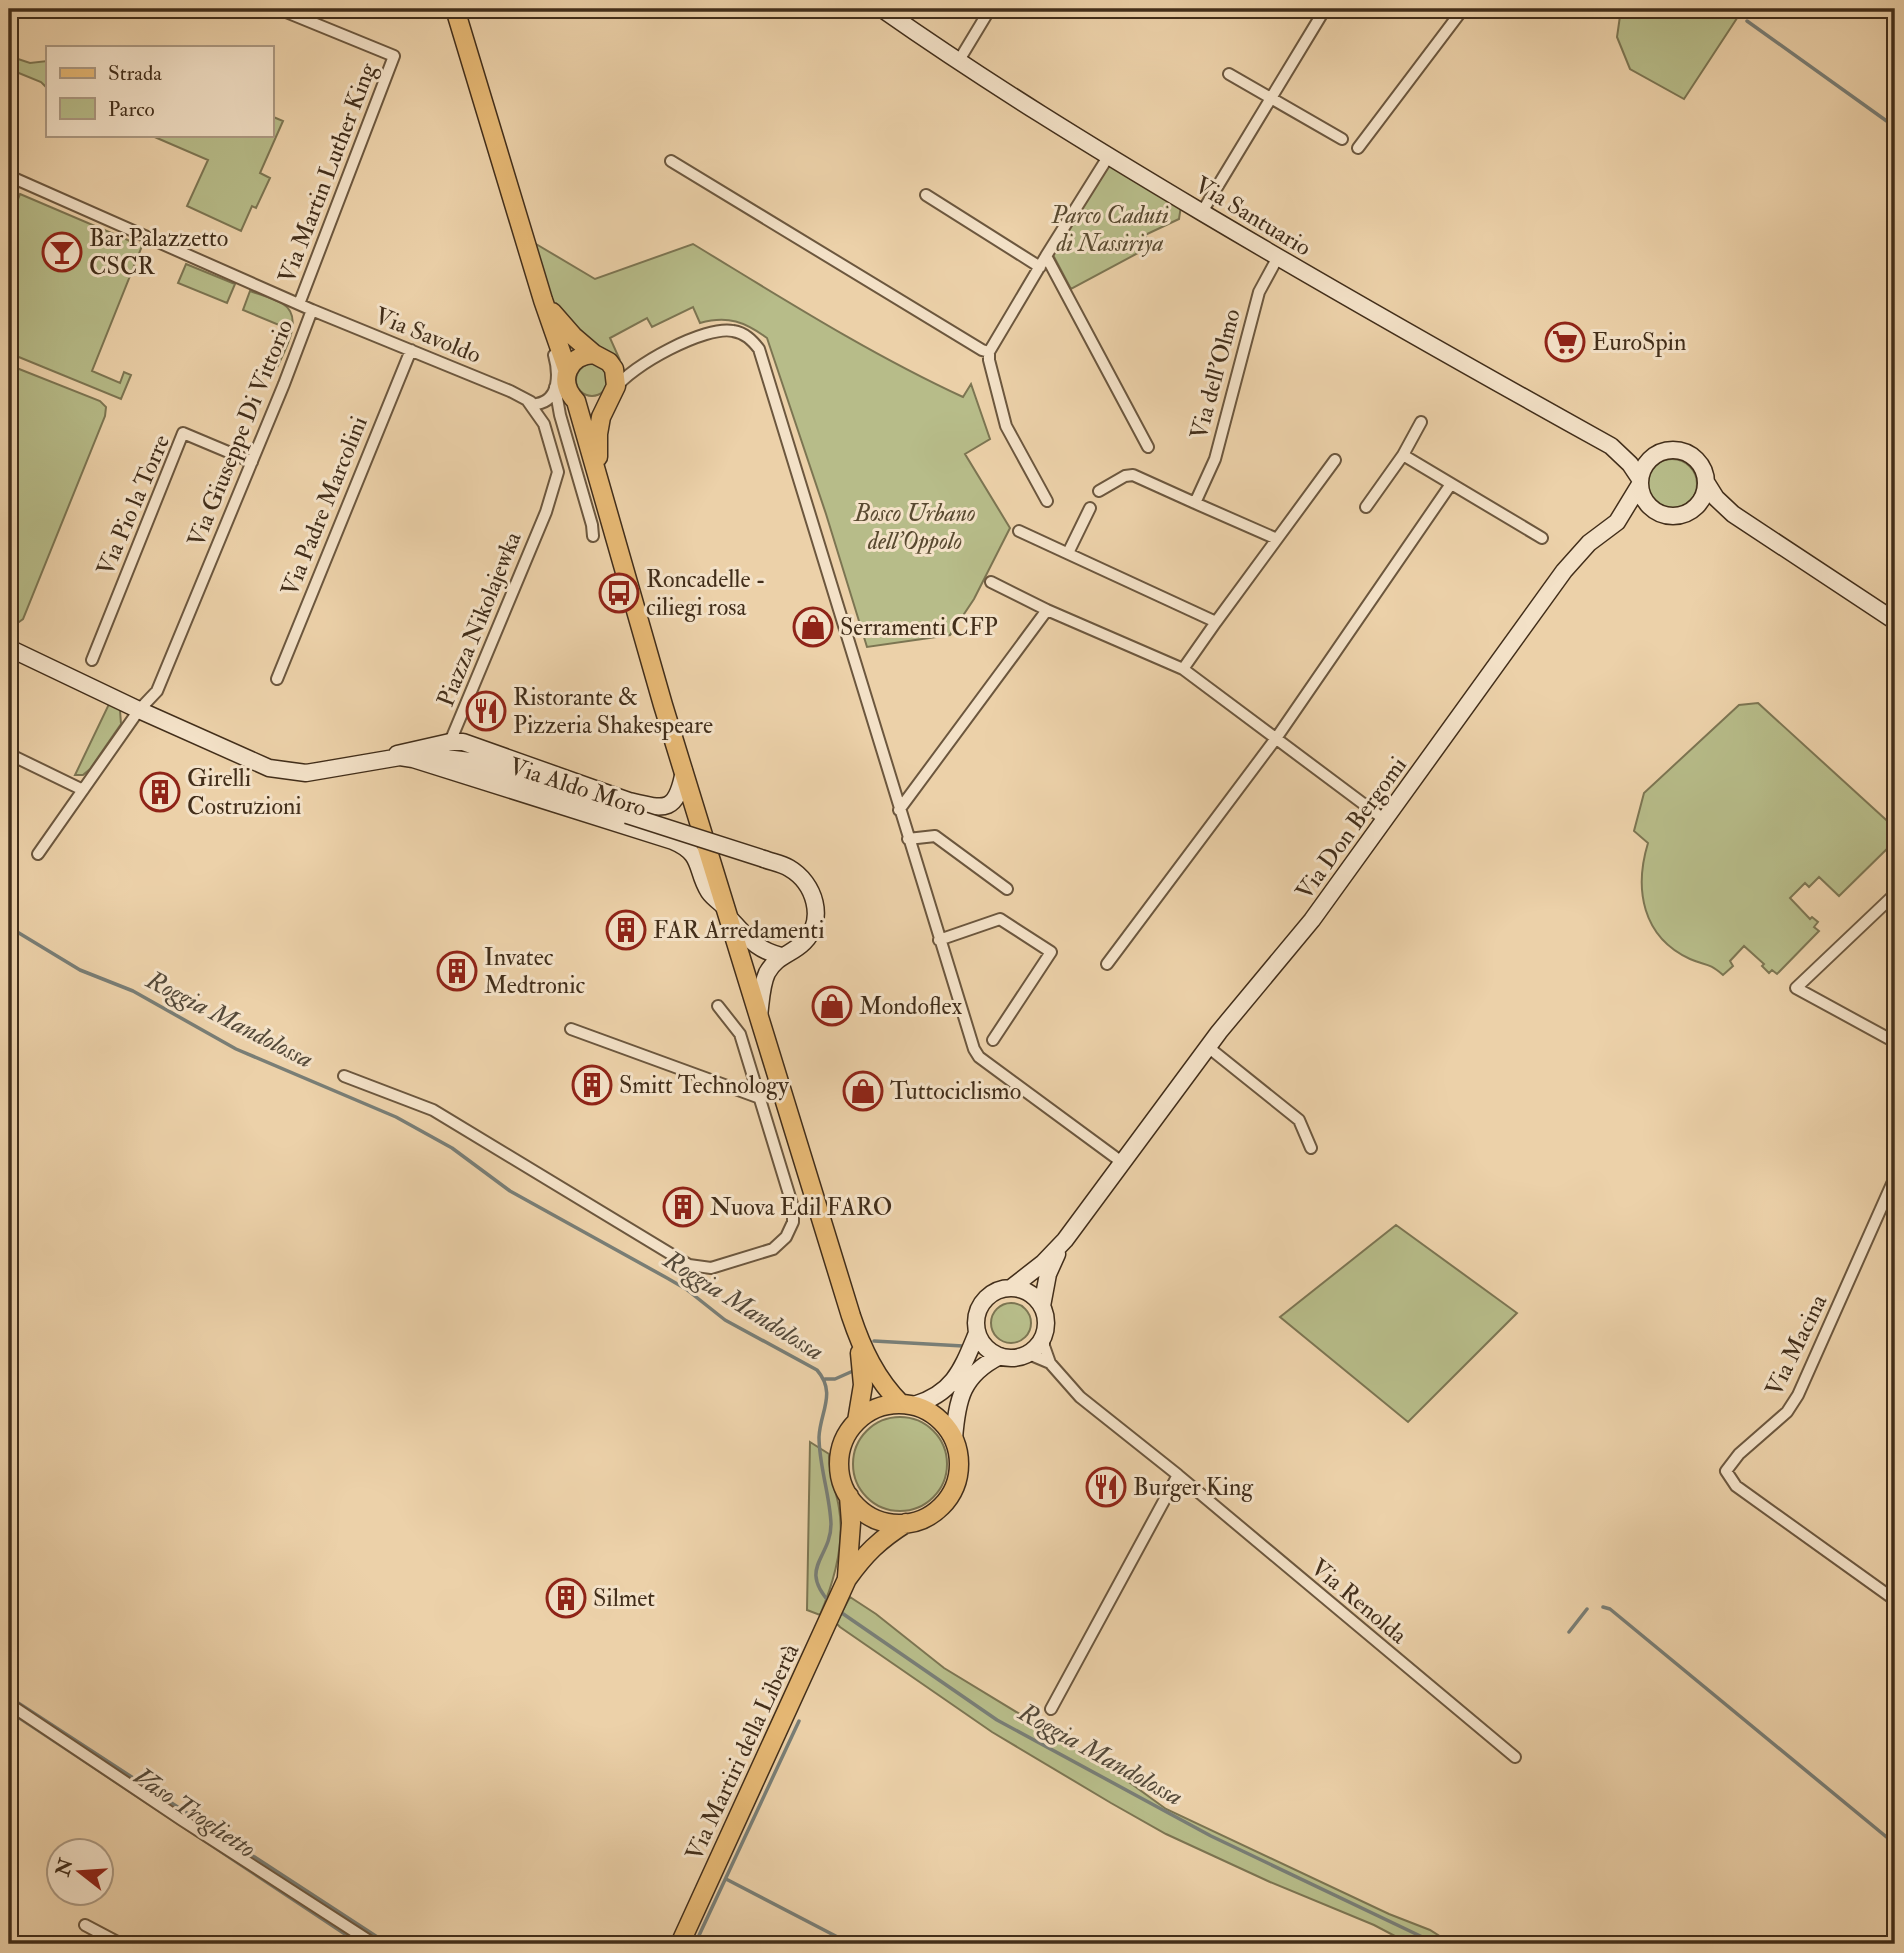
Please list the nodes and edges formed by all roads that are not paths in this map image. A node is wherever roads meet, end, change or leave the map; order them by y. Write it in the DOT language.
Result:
graph roads {
  1 [pos="279,9"];
  2 [pos="455,9"];
  3 [pos="882,9"];
  4 [pos="990,9"];
  5 [pos="1325,9"];
  6 [pos="1463,9"];
  7 [pos="958,62"];
  8 [pos="1229,74"];
  9 [pos="1270,99"];
  10 [pos="1342,139"];
  11 [pos="1357,148"];
  12 [pos="1108,157"];
  13 [pos="671,161"];
  14 [pos="9,176"];
  15 [pos="926,195"];
  16 [pos="1202,212"];
  17 [pos="1278,257"];
  18 [pos="1043,262"];
  19 [pos="540,292"];
  20 [pos="299,304"];
  21 [pos="312,310"];
  22 [pos="411,350"];
  23 [pos="989,352"];
  24 [pos="598,355"];
  25 [pos="643,363"];
  26 [pos="568,369"];
  27 [pos="555,387"];
  28 [pos="611,396"];
  29 [pos="576,401"];
  30 [pos="532,402"];
  31 [pos="1421,422"];
  32 [pos="1611,446"];
  33 [pos="1148,447"];
  34 [pos="1658,453"];
  35 [pos="1403,455"];
  36 [pos="1335,460"];
  37 [pos="253,462"];
  38 [pos="597,475"];
  39 [pos="1706,482"];
  40 [pos="1640,483"];
  41 [pos="1451,484"];
  42 [pos="1099,491"];
  43 [pos="1047,500"];
  44 [pos="1195,503"];
  45 [pos="1366,507"];
  46 [pos="1090,508"];
  47 [pos="1694,509"];
  48 [pos="1659,513"];
  49 [pos="1733,514"];
  50 [pos="1617,522"];
  51 [pos="1019,531"];
  52 [pos="593,536"];
  53 [pos="1542,538"];
  54 [pos="1277,539"];
  55 [pos="1069,553"];
  56 [pos="991,582"];
  57 [pos="1047,610"];
  58 [pos="1895,621"];
  59 [pos="1216,622"];
  60 [pos="9,648"];
  61 [pos="92,660"];
  62 [pos="1182,669"];
  63 [pos="277,678"];
  64 [pos="139,710"];
  65 [pos="1277,737"];
  66 [pos="10,756"];
  67 [pos="446,756"];
  68 [pos="386,758"];
  69 [pos="684,771"];
  70 [pos="463,774"];
  71 [pos="544,788"];
  72 [pos="83,790"];
  73 [pos="899,810"];
  74 [pos="1385,820"];
  75 [pos="908,839"];
  76 [pos="38,854"];
  77 [pos="1007,888"];
  78 [pos="1895,894"];
  79 [pos="727,913"];
  80 [pos="939,940"];
  81 [pos="781,956"];
  82 [pos="1108,964"];
  83 [pos="718,1006"];
  84 [pos="761,1023"];
  85 [pos="571,1029"];
  86 [pos="740,1034"];
  87 [pos="993,1041"];
  88 [pos="1895,1042"];
  89 [pos="1208,1047"];
  90 [pos="344,1076"];
  91 [pos="760,1098"];
  92 [pos="1311,1148"];
  93 [pos="1123,1163"];
  94 [pos="1895,1177"];
  95 [pos="1065,1240"];
  96 [pos="1012,1288"];
  97 [pos="1042,1306"];
  98 [pos="977,1333"];
  99 [pos="858,1336"];
  100 [pos="1044,1336"];
  101 [pos="1000,1356"];
  102 [pos="1024,1356"];
  103 [pos="1050,1363"];
  104 [pos="907,1405"];
  105 [pos="857,1421"];
  106 [pos="954,1439"];
  107 [pos="1178,1475"];
  108 [pos="849,1496"];
  109 [pos="906,1523"];
  110 [pos="843,1586"];
  111 [pos="1895,1600"];
  112 [pos="9,1704"];
  113 [pos="1051,1710"];
  114 [pos="1515,1757"];
  115 [pos="85,1924"];
  116 [pos="121,1944"];
  117 [pos="374,1944"];
  118 [pos="680,1944"];
  1 -- 20 [label="street, Via Martin Luther King"];
  2 -- 19 [label="main road"];
  3 -- 7 [label="street, Via Santuario"];
  4 -- 7 [label="street"];
  5 -- 9 [label="street"];
  6 -- 11 [label="street"];
  7 -- 12 [label="street, Via Santuario"];
  8 -- 9 [label="street"];
  9 -- 10 [label="street"];
  9 -- 16 [label="street"];
  12 -- 16 [label="street, Via Santuario"];
  12 -- 18 [label="street"];
  13 -- 23 [label="street"];
  14 -- 20 [label="street, Via Giuseppe Di Vittorio"];
  15 -- 18 [label="street"];
  16 -- 17 [label="street, Via Santuario"];
  17 -- 32 [label="street, Via Santuario"];
  17 -- 44 [label="street, Via dell'Olmo"];
  18 -- 23 [label="street"];
  18 -- 33 [label="street"];
  19 -- 24 [label="main road"];
  19 -- 26 [label="main road"];
  19 -- 27 [label="street"];
  20 -- 21 [label="street, Via Giuseppe Di Vittorio"];
  21 -- 22 [label="street, Via Savoldo"];
  21 -- 37 [label="street, Via Giuseppe Di Vittorio"];
  22 -- 30 [label="street, Via Savoldo"];
  22 -- 63 [label="street, Via Padre Marcolini"];
  23 -- 43 [label="street"];
  24 -- 25 [label="street"];
  24 -- 26 [label="main road"];
  24 -- 28 [label="main road"];
  25 -- 28 [label="street"];
  25 -- 73 [label="street"];
  26 -- 29 [label="main road"];
  27 -- 30 [label="street"];
  27 -- 52 [label="street"];
  28 -- 29 [label="main road"];
  28 -- 38 [label="main road"];
  29 -- 38 [label="main road"];
  30 -- 67 [label="street, Piazza Nikolajewka"];
  31 -- 35 [label="street"];
  32 -- 34 [label="street, Via Santuario"];
  32 -- 40 [label="street, Via Santuario"];
  34 -- 39 [label="street"];
  34 -- 40 [label="street"];
  35 -- 41 [label="street"];
  35 -- 45 [label="street"];
  36 -- 54 [label="street"];
  37 -- 61 [label="street, Via Pio la Torre"];
  37 -- 64 [label="street, Via Giuseppe Di Vittorio"];
  38 -- 69 [label="main road"];
  39 -- 47 [label="street"];
  39 -- 49 [label="street"];
  40 -- 48 [label="street"];
  40 -- 50 [label="street, Via Don Bergomi"];
  41 -- 53 [label="street"];
  41 -- 65 [label="street"];
  42 -- 44 [label="street"];
  44 -- 54 [label="street"];
  46 -- 55 [label="street"];
  47 -- 48 [label="street"];
  47 -- 49 [label="street"];
  48 -- 50 [label="street, Via Don Bergomi"];
  49 -- 58 [label="street"];
  50 -- 74 [label="street, Via Don Bergomi"];
  51 -- 55 [label="street"];
  54 -- 59 [label="street"];
  55 -- 59 [label="street"];
  56 -- 57 [label="street"];
  57 -- 62 [label="street"];
  57 -- 73 [label="street"];
  59 -- 62 [label="street"];
  60 -- 64 [label="street, Via Aldo Moro"];
  62 -- 65 [label="street"];
  64 -- 68 [label="street, Via Aldo Moro"];
  64 -- 72 [label="street, Via Giuseppe Di Vittorio"];
  65 -- 74 [label="street"];
  65 -- 82 [label="street"];
  66 -- 72 [label="street"];
  67 -- 68 [label="street, Via Aldo Moro"];
  67 -- 68 [label="street, Via Aldo Moro"];
  67 -- 69 [label="street, Via Aldo Moro"];
  67 -- 70 [label="street, Via Aldo Moro"];
  67 -- 71 [label="street"];
  69 -- 79 [label="main road"];
  70 -- 71 [label="street"];
  70 -- 79 [label="street, Via Aldo Moro"];
  71 -- 81 [label="street, bridge"];
  72 -- 76 [label="street, Via Giuseppe Di Vittorio"];
  73 -- 75 [label="street"];
  74 -- 89 [label="street, Via Don Bergomi"];
  75 -- 77 [label="street"];
  75 -- 80 [label="street"];
  78 -- 88 [label="street"];
  79 -- 81 [label="street, Via Aldo Moro"];
  79 -- 84 [label="main road"];
  80 -- 87 [label="street"];
  80 -- 93 [label="street"];
  81 -- 84 [label="street"];
  83 -- 86 [label="street"];
  84 -- 86 [label="street"];
  84 -- 99 [label="main road"];
  85 -- 91 [label="street"];
  86 -- 91 [label="street"];
  89 -- 92 [label="street"];
  89 -- 93 [label="street, Via Don Bergomi"];
  90 -- 91 [label="street"];
  93 -- 95 [label="street, Via Don Bergomi"];
  94 -- 111 [label="street, Via Macina"];
  95 -- 96 [label="street, Via Don Bergomi"];
  95 -- 97 [label="street, Via Don Bergomi"];
  96 -- 97 [label="street"];
  96 -- 98 [label="street, Via Don Bergomi"];
  97 -- 100 [label="street, Via Don Bergomi"];
  98 -- 101 [label="street"];
  98 -- 104 [label="street"];
  99 -- 104 [label="main road"];
  99 -- 105 [label="main road, Via Martiri della Libertà"];
  100 -- 102 [label="street"];
  100 -- 103 [label="street, Via Renolda"];
  101 -- 102 [label="street"];
  101 -- 106 [label="street"];
  102 -- 103 [label="street"];
  103 -- 107 [label="street, Via Renolda"];
  104 -- 105 [label="main road"];
  104 -- 106 [label="main road"];
  105 -- 108 [label="main road, Via Martiri della Libertà"];
  106 -- 109 [label="main road, Via Martiri della Libertà"];
  107 -- 113 [label="street"];
  107 -- 114 [label="street, Via Renolda"];
  108 -- 109 [label="main road"];
  108 -- 110 [label="main road, Via Martiri della Libertà"];
  109 -- 110 [label="main road, Via Martiri della Libertà"];
  110 -- 118 [label="main road, Via Martiri della Libertà"];
  112 -- 117 [label="street"];
  115 -- 116 [label="street"];
}
